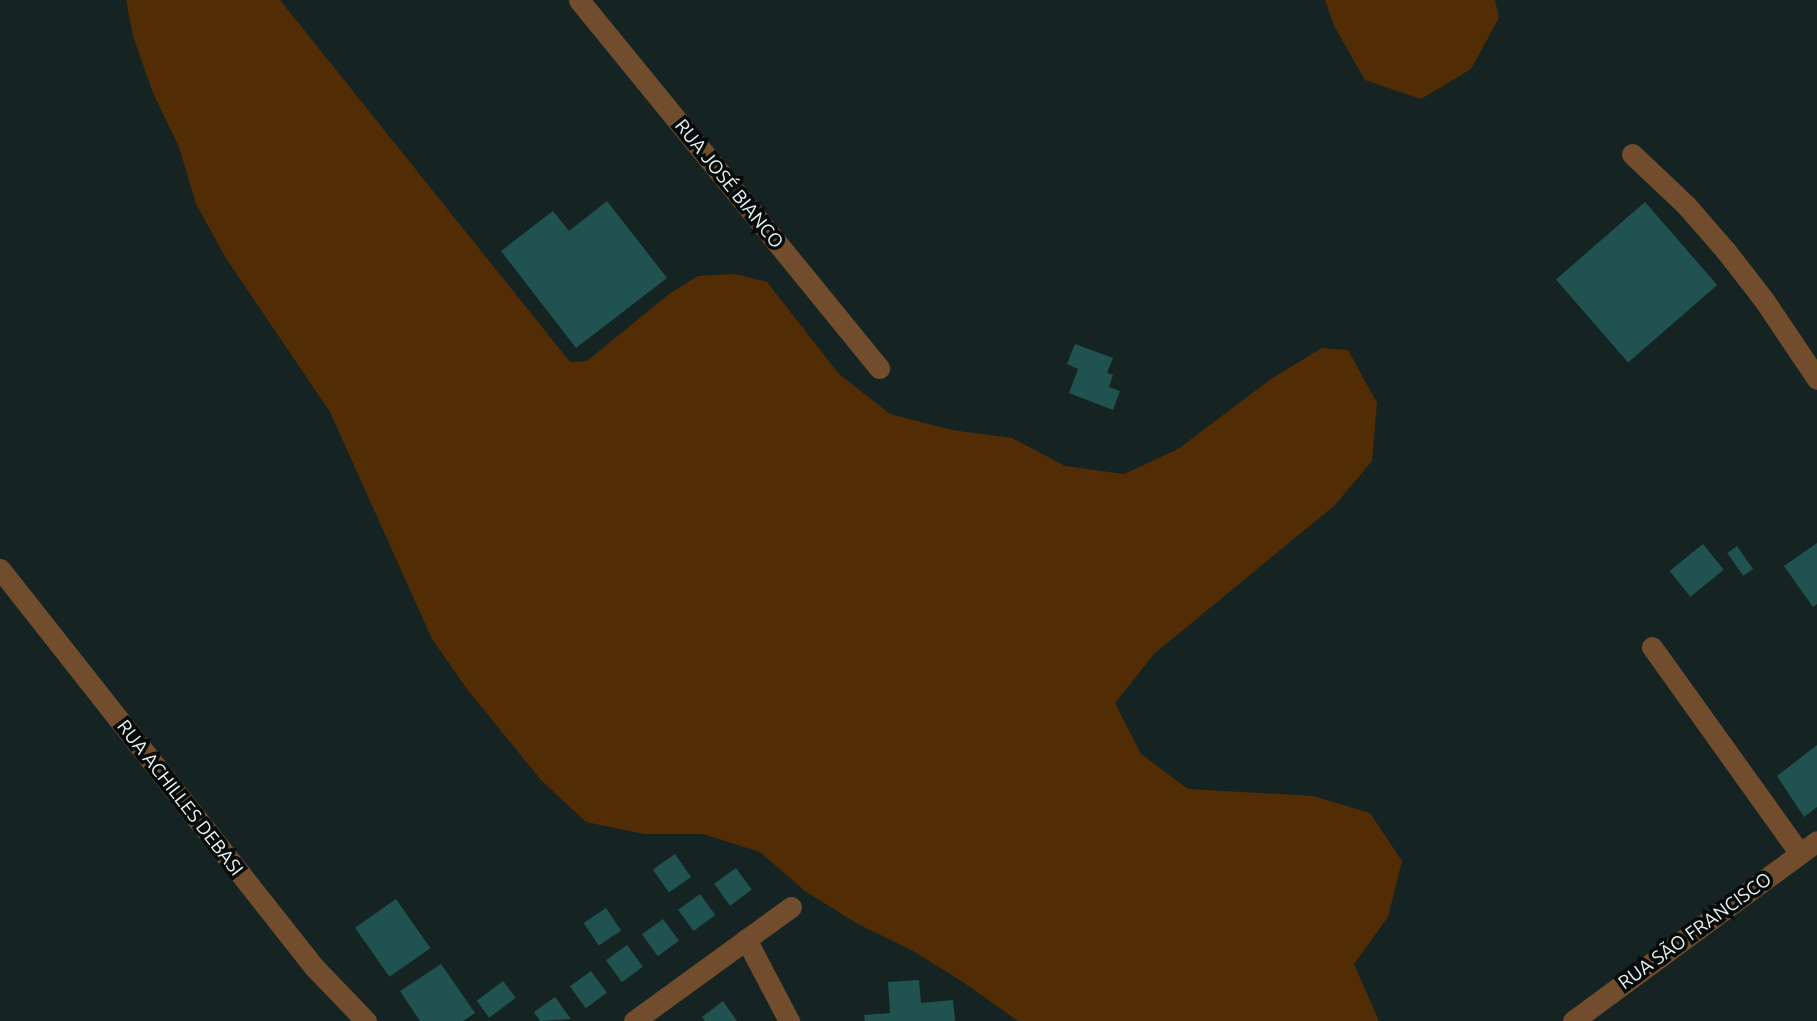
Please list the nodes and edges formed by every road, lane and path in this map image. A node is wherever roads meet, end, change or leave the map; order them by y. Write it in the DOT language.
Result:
graph roads {
  1 [pos="579,0"];
  2 [pos="1633,154"];
  3 [pos="879,368"];
  4 [pos="1817,379"];
  5 [pos="0,569"];
  6 [pos="1652,647"];
  7 [pos="1817,841"];
  8 [pos="1800,854"];
  9 [pos="791,906"];
  10 [pos="746,939"];
  11 [pos="366,1021"];
  12 [pos="634,1021"];
  13 [pos="789,1021"];
  14 [pos="1573,1021"];
  1 -- 3 [label="street, RUA JOSÉ BIANCO"];
  2 -- 4 [label="street"];
  5 -- 11 [label="street, RUA ACHILLES DEBASI"];
  6 -- 8 [label="street"];
  7 -- 8 [label="street, RUA SÃO FRANCISCO"];
  8 -- 14 [label="street, RUA SÃO FRANCISCO"];
  9 -- 10 [label="street"];
  10 -- 12 [label="street"];
  10 -- 13 [label="street"];
}
